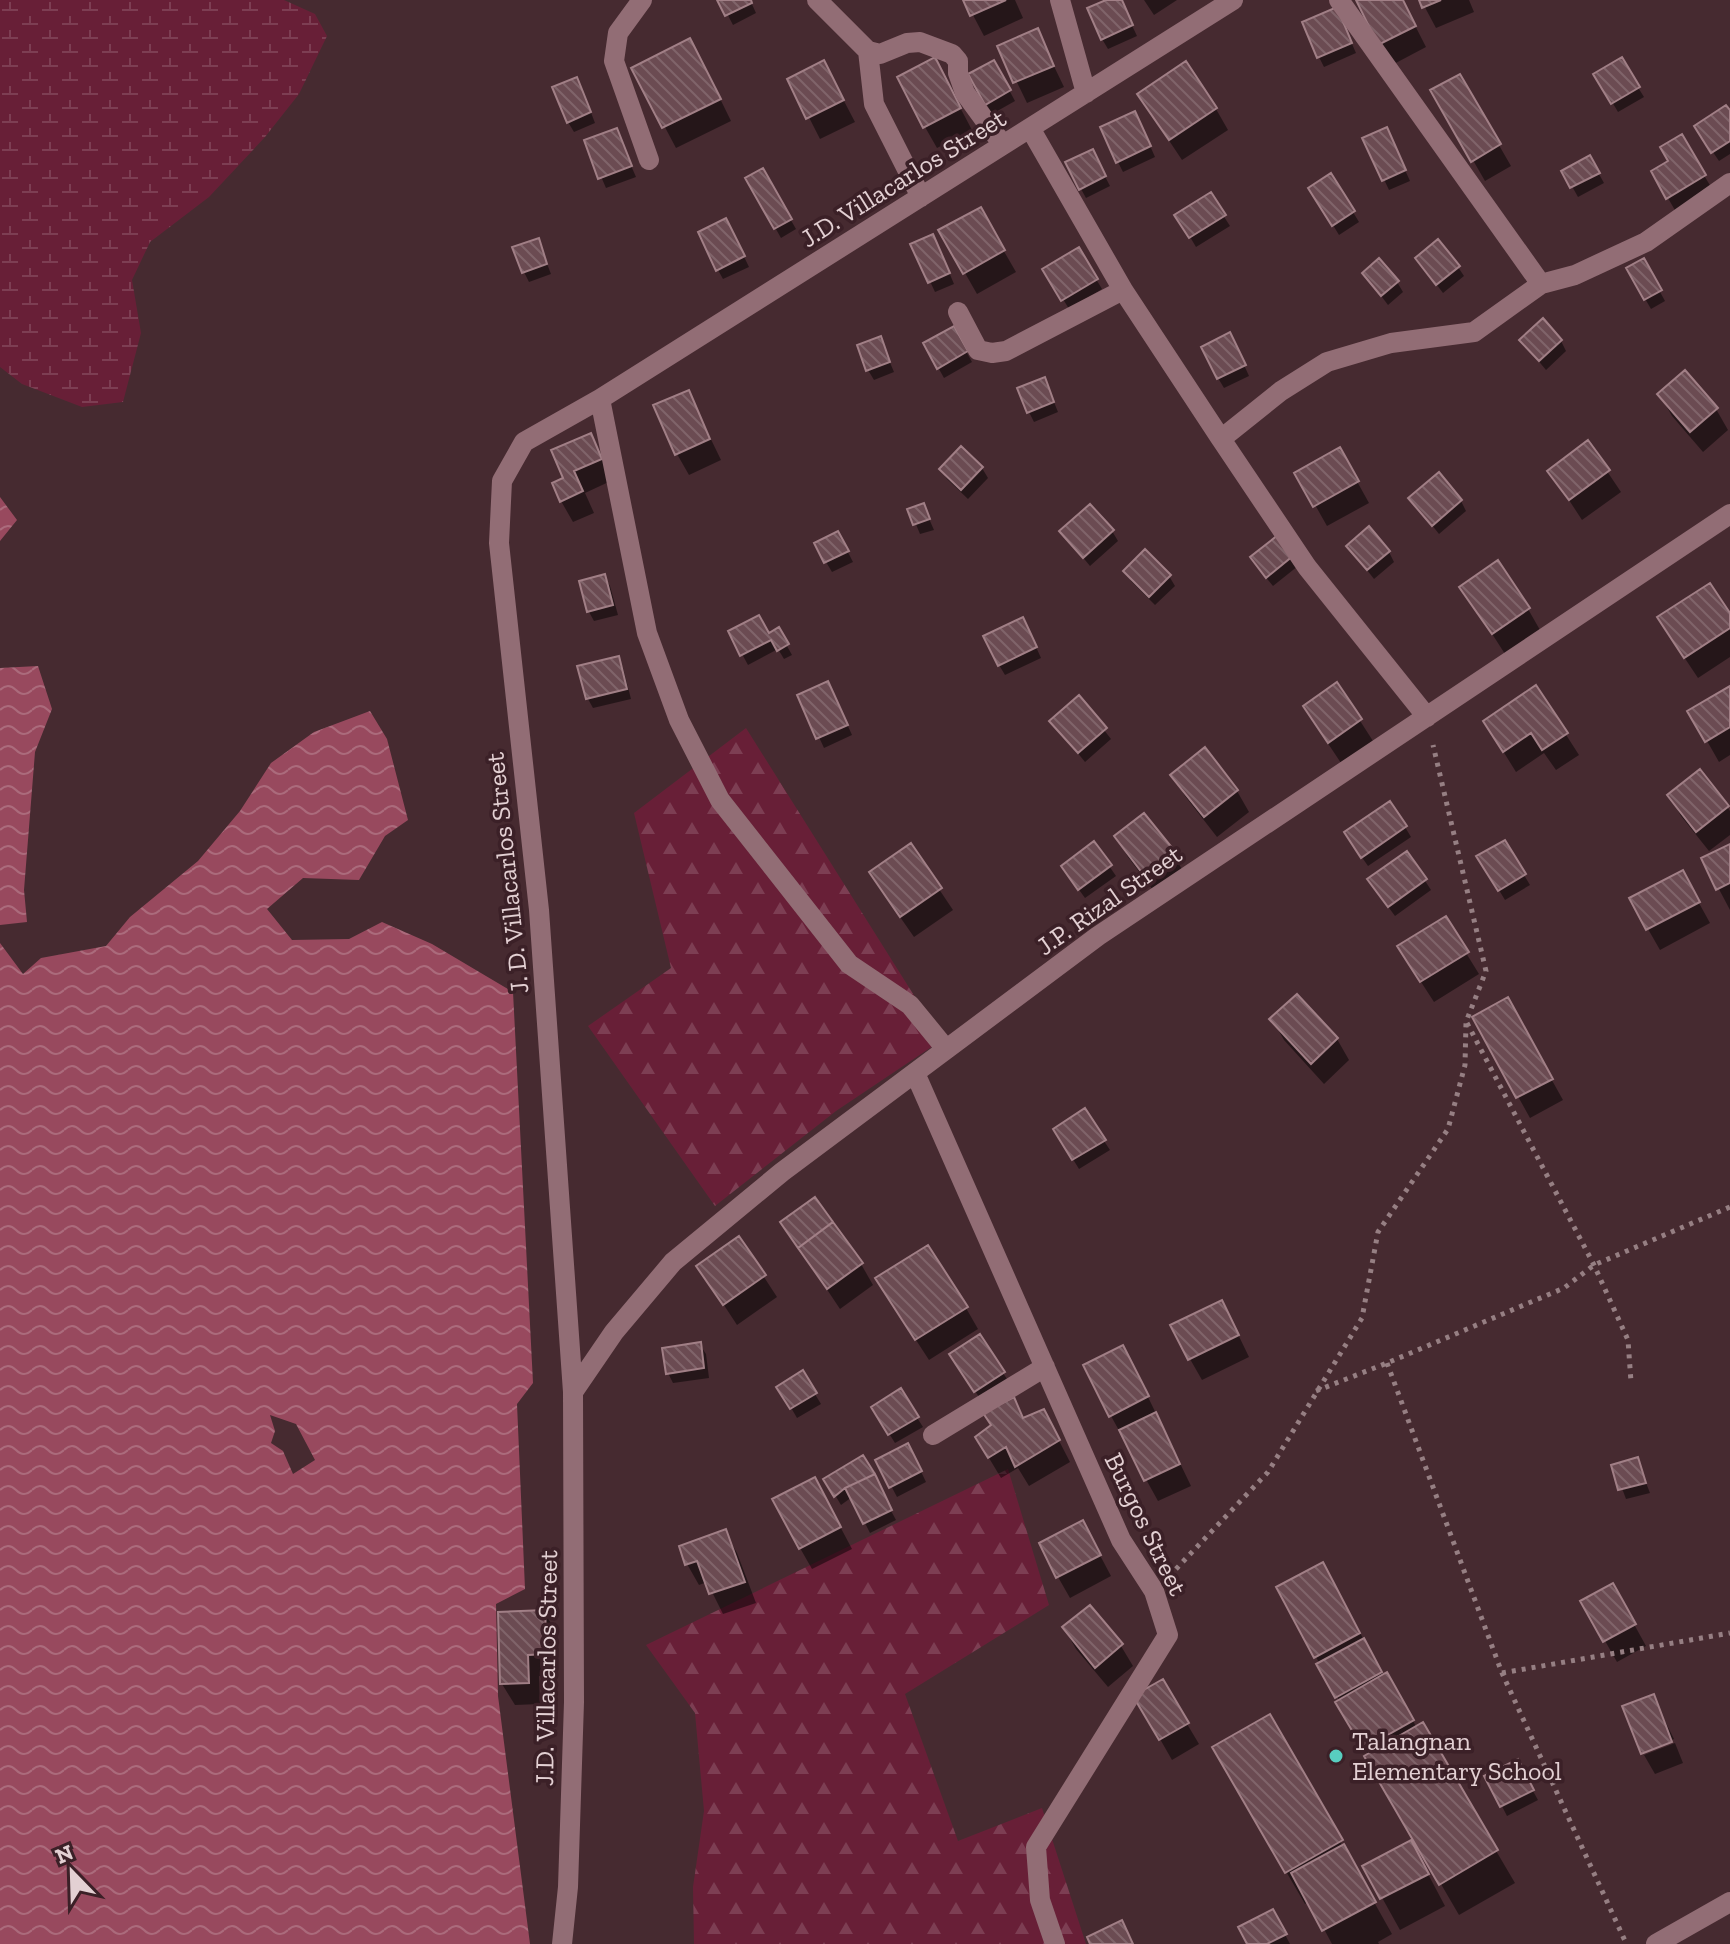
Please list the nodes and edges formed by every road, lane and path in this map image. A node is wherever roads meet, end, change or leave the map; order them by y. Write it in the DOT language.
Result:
graph roads {
  1 [pos="642,0"];
  2 [pos="817,0"];
  3 [pos="1060,0"];
  4 [pos="1233,0"];
  5 [pos="1339,0"];
  6 [pos="868,51"];
  7 [pos="1086,93"];
  8 [pos="1030,128"];
  9 [pos="1003,145"];
  10 [pos="649,160"];
  11 [pos="1730,183"];
  12 [pos="921,197"];
  13 [pos="1541,284"];
  14 [pos="1123,290"];
  15 [pos="958,312"];
  16 [pos="600,399"];
  17 [pos="1221,439"];
  18 [pos="1730,514"];
  19 [pos="1427,717"];
  20 [pos="1466,1022"];
  21 [pos="946,1049"];
  22 [pos="915,1073"];
  23 [pos="1730,1207"];
  24 [pos="1594,1265"];
  25 [pos="1387,1363"];
  26 [pos="1045,1367"];
  27 [pos="1631,1382"];
  28 [pos="1315,1391"];
  29 [pos="573,1392"];
  30 [pos="933,1435"];
  31 [pos="1154,1591"];
  32 [pos="1730,1633"];
  33 [pos="1502,1673"];
  34 [pos="1730,1902"];
  35 [pos="562,1944"];
  36 [pos="1055,1944"];
  37 [pos="1627,1944"];
  38 [pos="1656,1944"];
  1 -- 10 [label="street"];
  2 -- 6 [label="street"];
  3 -- 7 [label="street"];
  4 -- 7 [label="street, J.D. Villacarlos Street"];
  5 -- 13 [label="street"];
  6 -- 9 [label="street"];
  6 -- 12 [label="street"];
  7 -- 8 [label="street, J.D. Villacarlos Street"];
  8 -- 9 [label="street, J.D. Villacarlos Street"];
  8 -- 14 [label="street"];
  9 -- 12 [label="street, J.D. Villacarlos Street"];
  11 -- 13 [label="street"];
  12 -- 16 [label="street, J.D. Villacarlos Street"];
  13 -- 17 [label="street"];
  14 -- 15 [label="street"];
  14 -- 17 [label="street"];
  16 -- 21 [label="street"];
  16 -- 29 [label="street, J. D. Villacarlos Street"];
  17 -- 19 [label="street"];
  18 -- 19 [label="street, J.P. Rizal Street"];
  19 -- 20 [label="path"];
  19 -- 21 [label="street, J.P. Rizal Street"];
  20 -- 24 [label="path"];
  20 -- 28 [label="path"];
  21 -- 22 [label="street, J.P. Rizal Street"];
  22 -- 26 [label="street, Burgos Street"];
  22 -- 29 [label="street, J.P. Rizal Street"];
  23 -- 24 [label="path"];
  24 -- 25 [label="path"];
  24 -- 27 [label="path"];
  25 -- 28 [label="path"];
  25 -- 33 [label="path"];
  26 -- 30 [label="street"];
  26 -- 31 [label="street, Burgos Street"];
  28 -- 31 [label="path"];
  29 -- 35 [label="street, J.D. Villacarlos Street"];
  31 -- 36 [label="street, Burgos Street"];
  32 -- 33 [label="path"];
  33 -- 37 [label="path"];
  34 -- 38 [label="street"];
}
